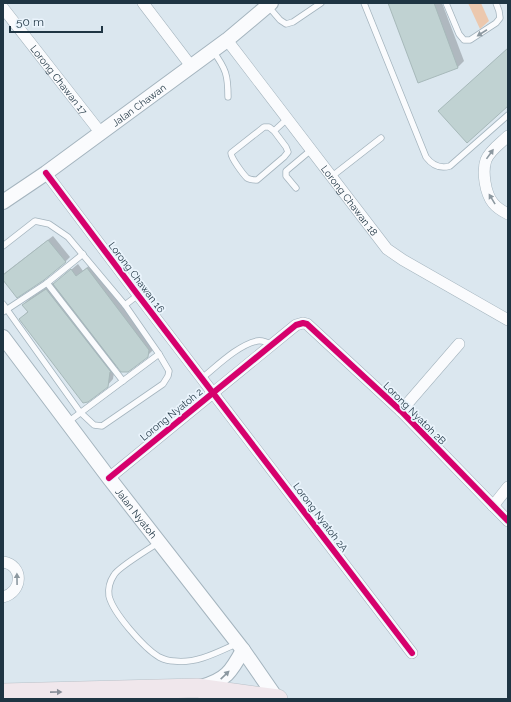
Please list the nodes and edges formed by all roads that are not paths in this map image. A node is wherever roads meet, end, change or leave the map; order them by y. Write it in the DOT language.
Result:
graph roads {
  1 [pos="143,3"];
  2 [pos="321,3"];
  3 [pos="364,3"];
  4 [pos="446,3"];
  5 [pos="496,3"];
  6 [pos="270,4"];
  7 [pos="3,8"];
  8 [pos="227,40"];
  9 [pos="212,51"];
  10 [pos="190,66"];
  11 [pos="228,97"];
  12 [pos="508,116"];
  13 [pos="287,119"];
  14 [pos="274,131"];
  15 [pos="100,132"];
  16 [pos="508,136"];
  17 [pos="381,138"];
  18 [pos="311,150"];
  19 [pos="46,172"];
  20 [pos="331,176"];
  21 [pos="296,188"];
  22 [pos="3,202"];
  23 [pos="508,214"];
  24 [pos="3,246"];
  25 [pos="83,254"];
  26 [pos="47,283"];
  27 [pos="138,295"];
  28 [pos="125,305"];
  29 [pos="4,309"];
  30 [pos="508,320"];
  31 [pos="304,323"];
  32 [pos="3,337"];
  33 [pos="459,344"];
  34 [pos="272,345"];
  35 [pos="159,354"];
  36 [pos="202,378"];
  37 [pos="123,381"];
  38 [pos="214,392"];
  39 [pos="401,411"];
  40 [pos="80,412"];
  41 [pos="68,422"];
  42 [pos="109,478"];
  43 [pos="508,487"];
  44 [pos="493,506"];
  45 [pos="508,521"];
  46 [pos="159,542"];
  47 [pos="3,562"];
  48 [pos="3,597"];
  49 [pos="240,646"];
  50 [pos="412,654"];
  51 [pos="198,688"];
  52 [pos="3,693"];
  53 [pos="278,699"];
  1 -- 10 [label="street"];
  2 -- 6 [label="lane"];
  3 -- 12 [label="lane"];
  5 -- 4 [label="lane, one-way"];
  6 -- 8 [label="street, Jalan Chawan"];
  7 -- 15 [label="street, Lorong Chawan 17"];
  8 -- 9 [label="street, Jalan Chawan"];
  8 -- 13 [label="street, Lorong Chawan 18"];
  9 -- 10 [label="street, Jalan Chawan"];
  9 -- 11 [label="lane"];
  10 -- 15 [label="street, Jalan Chawan"];
  13 -- 14 [label="lane"];
  13 -- 18 [label="street, Lorong Chawan 18"];
  14 -- 14 [label="lane"];
  15 -- 19 [label="street, Jalan Chawan"];
  23 -- 16 [label="street, one-way"];
  17 -- 20 [label="lane"];
  18 -- 20 [label="street, Lorong Chawan 18"];
  18 -- 21 [label="lane"];
  19 -- 22 [label="street, Jalan Chawan"];
  19 -- 27 [label="street, Lorong Chawan 16"];
  20 -- 30 [label="street, Lorong Chawan 18"];
  24 -- 25 [label="lane"];
  25 -- 26 [label="lane"];
  25 -- 28 [label="lane"];
  26 -- 29 [label="lane"];
  26 -- 37 [label="lane"];
  27 -- 28 [label="lane"];
  27 -- 36 [label="street, Lorong Chawan 16"];
  28 -- 35 [label="lane"];
  29 -- 40 [label="lane"];
  31 -- 34 [label="street, Lorong Nyatoh 2"];
  31 -- 39 [label="street, Lorong Nyatoh 2B"];
  32 -- 41 [label="street, Jalan Nyatoh"];
  33 -- 39 [label="street"];
  34 -- 36 [label="lane"];
  34 -- 38 [label="street, Lorong Nyatoh 2"];
  35 -- 37 [label="lane"];
  35 -- 40 [label="lane"];
  36 -- 38 [label="street, Lorong Chawan 16"];
  37 -- 40 [label="lane"];
  38 -- 42 [label="street, Lorong Nyatoh 2"];
  38 -- 50 [label="street, Lorong Nyatoh 2A"];
  39 -- 44 [label="street, Lorong Nyatoh 2B"];
  40 -- 41 [label="lane"];
  41 -- 42 [label="street, Jalan Nyatoh"];
  42 -- 46 [label="street, Jalan Nyatoh"];
  43 -- 44 [label="street"];
  44 -- 45 [label="street, Lorong Nyatoh 2B"];
  46 -- 49 [label="street, Jalan Nyatoh"];
  46 -- 49 [label="lane"];
  48 -- 47 [label="street, one-way"];
  51 -- 49 [label="street, one-way"];
  49 -- 53 [label="street, Jalan Nyatoh"];
  52 -- 51 [label="highway, one-way"];
  51 -- 53 [label="highway"];
}
